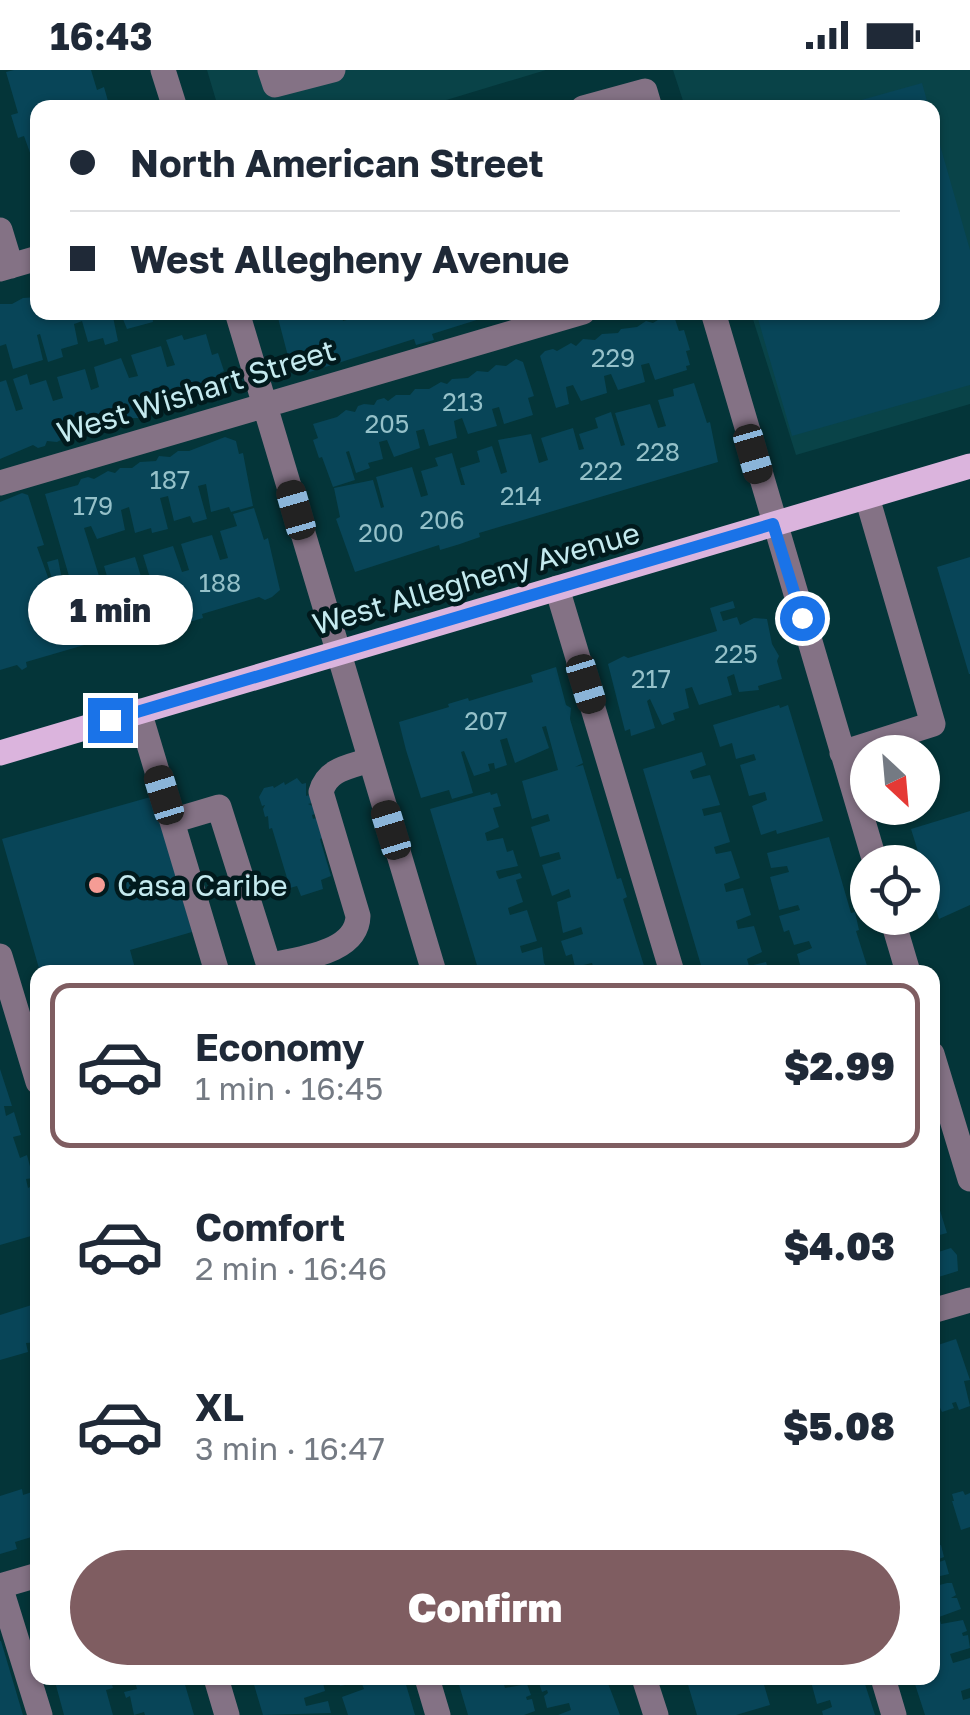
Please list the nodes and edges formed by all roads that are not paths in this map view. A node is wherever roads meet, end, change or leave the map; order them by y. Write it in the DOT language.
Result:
graph roads {
  1 [pos="164,70"];
  2 [pos="270,70"];
  3 [pos="333,70"];
  4 [pos="172,100"];
  5 [pos="0,230"];
  6 [pos="6,267"];
  7 [pos="239,320"];
  8 [pos="556,320"];
  9 [pos="715,320"];
  10 [pos="264,403"];
  11 [pos="970,466"];
  12 [pos="0,483"];
  13 [pos="867,497"];
  14 [pos="773,524"];
  15 [pos="557,588"];
  16 [pos="338,653"];
  17 [pos="139,711"];
  18 [pos="0,753"];
  19 [pos="842,754"];
  20 [pos="370,760"];
  21 [pos="172,821"];
  22 [pos="870,845"];
  23 [pos="897,935"];
  24 [pos="0,956"];
  25 [pos="215,965"];
  26 [pos="269,965"];
  27 [pos="282,965"];
  28 [pos="432,965"];
  29 [pos="670,965"];
  30 [pos="906,965"];
  31 [pos="10,1032"];
  32 [pos="30,1069"];
  33 [pos="940,1080"];
  34 [pos="970,1178"];
  35 [pos="970,1300"];
  36 [pos="940,1309"];
  37 [pos="30,1577"];
  38 [pos="0,1586"];
  39 [pos="30,1683"];
  40 [pos="31,1685"];
  41 [pos="218,1685"];
  42 [pos="429,1685"];
  43 [pos="646,1685"];
  44 [pos="885,1685"];
  45 [pos="40,1715"];
  46 [pos="227,1715"];
  47 [pos="438,1715"];
  48 [pos="656,1715"];
  49 [pos="894,1715"];
  1 -- 4 [label="street"];
  2 -- 3 [label="street"];
  5 -- 6 [label="street"];
  7 -- 10 [label="street"];
  8 -- 10 [label="street, West Wishart Street"];
  9 -- 14 [label="street"];
  10 -- 12 [label="street, West Wishart Street"];
  10 -- 16 [label="street"];
  11 -- 13 [label="main road, West Allegheny Avenue"];
  13 -- 14 [label="main road, West Allegheny Avenue"];
  13 -- 19 [label="street"];
  14 -- 15 [label="main road, West Allegheny Avenue"];
  14 -- 19 [label="street"];
  15 -- 16 [label="main road, West Allegheny Avenue"];
  15 -- 29 [label="street"];
  16 -- 17 [label="main road, West Allegheny Avenue"];
  16 -- 20 [label="street"];
  17 -- 18 [label="main road, West Allegheny Avenue"];
  17 -- 21 [label="street"];
  19 -- 22 [label="street"];
  20 -- 27 [label="street"];
  20 -- 28 [label="street"];
  21 -- 25 [label="street"];
  21 -- 26 [label="street"];
  23 -- 30 [label="street"];
  24 -- 31 [label="street"];
  31 -- 32 [label="street"];
  33 -- 34 [label="street"];
  35 -- 36 [label="street"];
  37 -- 38 [label="street"];
  38 -- 39 [label="street"];
  40 -- 45 [label="street"];
  41 -- 46 [label="street"];
  42 -- 47 [label="street"];
  43 -- 48 [label="street"];
  44 -- 49 [label="street"];
}
